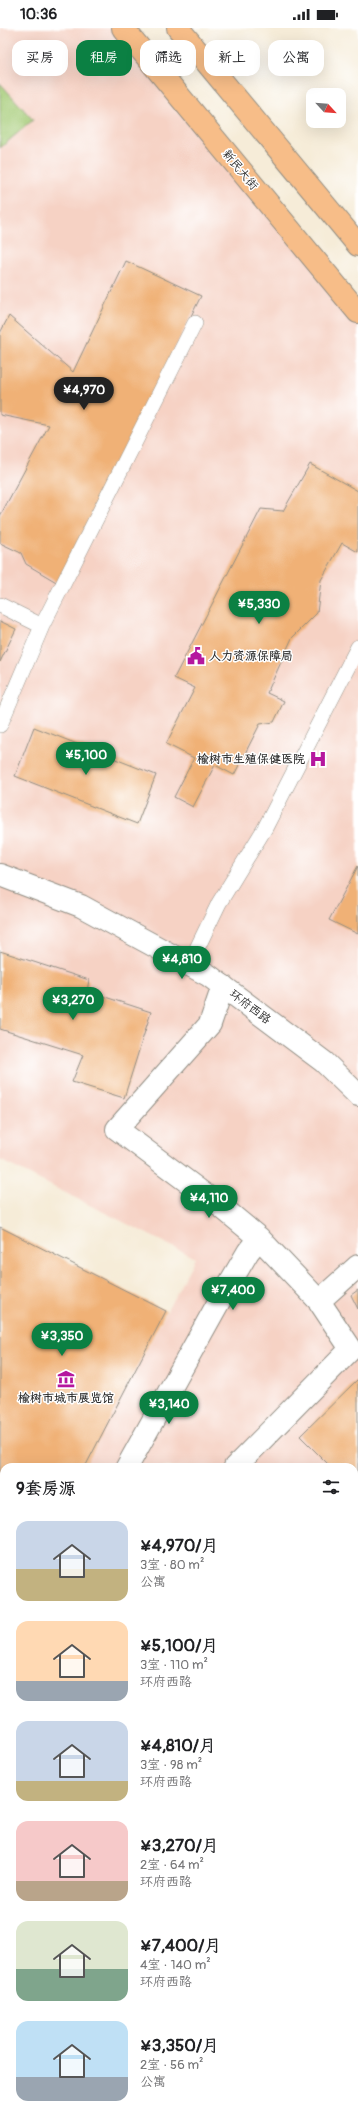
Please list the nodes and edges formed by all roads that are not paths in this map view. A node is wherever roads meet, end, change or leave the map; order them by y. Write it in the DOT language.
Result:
graph roads {
  1 [pos="123,28"];
  2 [pos="178,28"];
  3 [pos="358,245"];
  4 [pos="358,312"];
  5 [pos="195,323"];
  6 [pos="0,605"];
  7 [pos="42,626"];
  8 [pos="358,648"];
  9 [pos="0,725"];
  10 [pos="0,875"];
  11 [pos="189,965"];
  12 [pos="222,986"];
  13 [pos="358,1095"];
  14 [pos="259,1238"];
  15 [pos="358,1266"];
  16 [pos="319,1301"];
  17 [pos="129,1463"];
  18 [pos="238,1463"];
  1 -- 4 [label="main road, 新民大街"];
  2 -- 3 [label="main road"];
  5 -- 7 [label="lane"];
  6 -- 7 [label="lane"];
  7 -- 9 [label="lane"];
  8 -- 11 [label="lane"];
  10 -- 11 [label="street, 环府西路"];
  11 -- 12 [label="street, 环府西路"];
  12 -- 13 [label="street, 环府西路"];
  12 -- 14 [label="street"];
  14 -- 16 [label="street"];
  14 -- 17 [label="street"];
  15 -- 16 [label="street"];
  16 -- 18 [label="street"];
}
